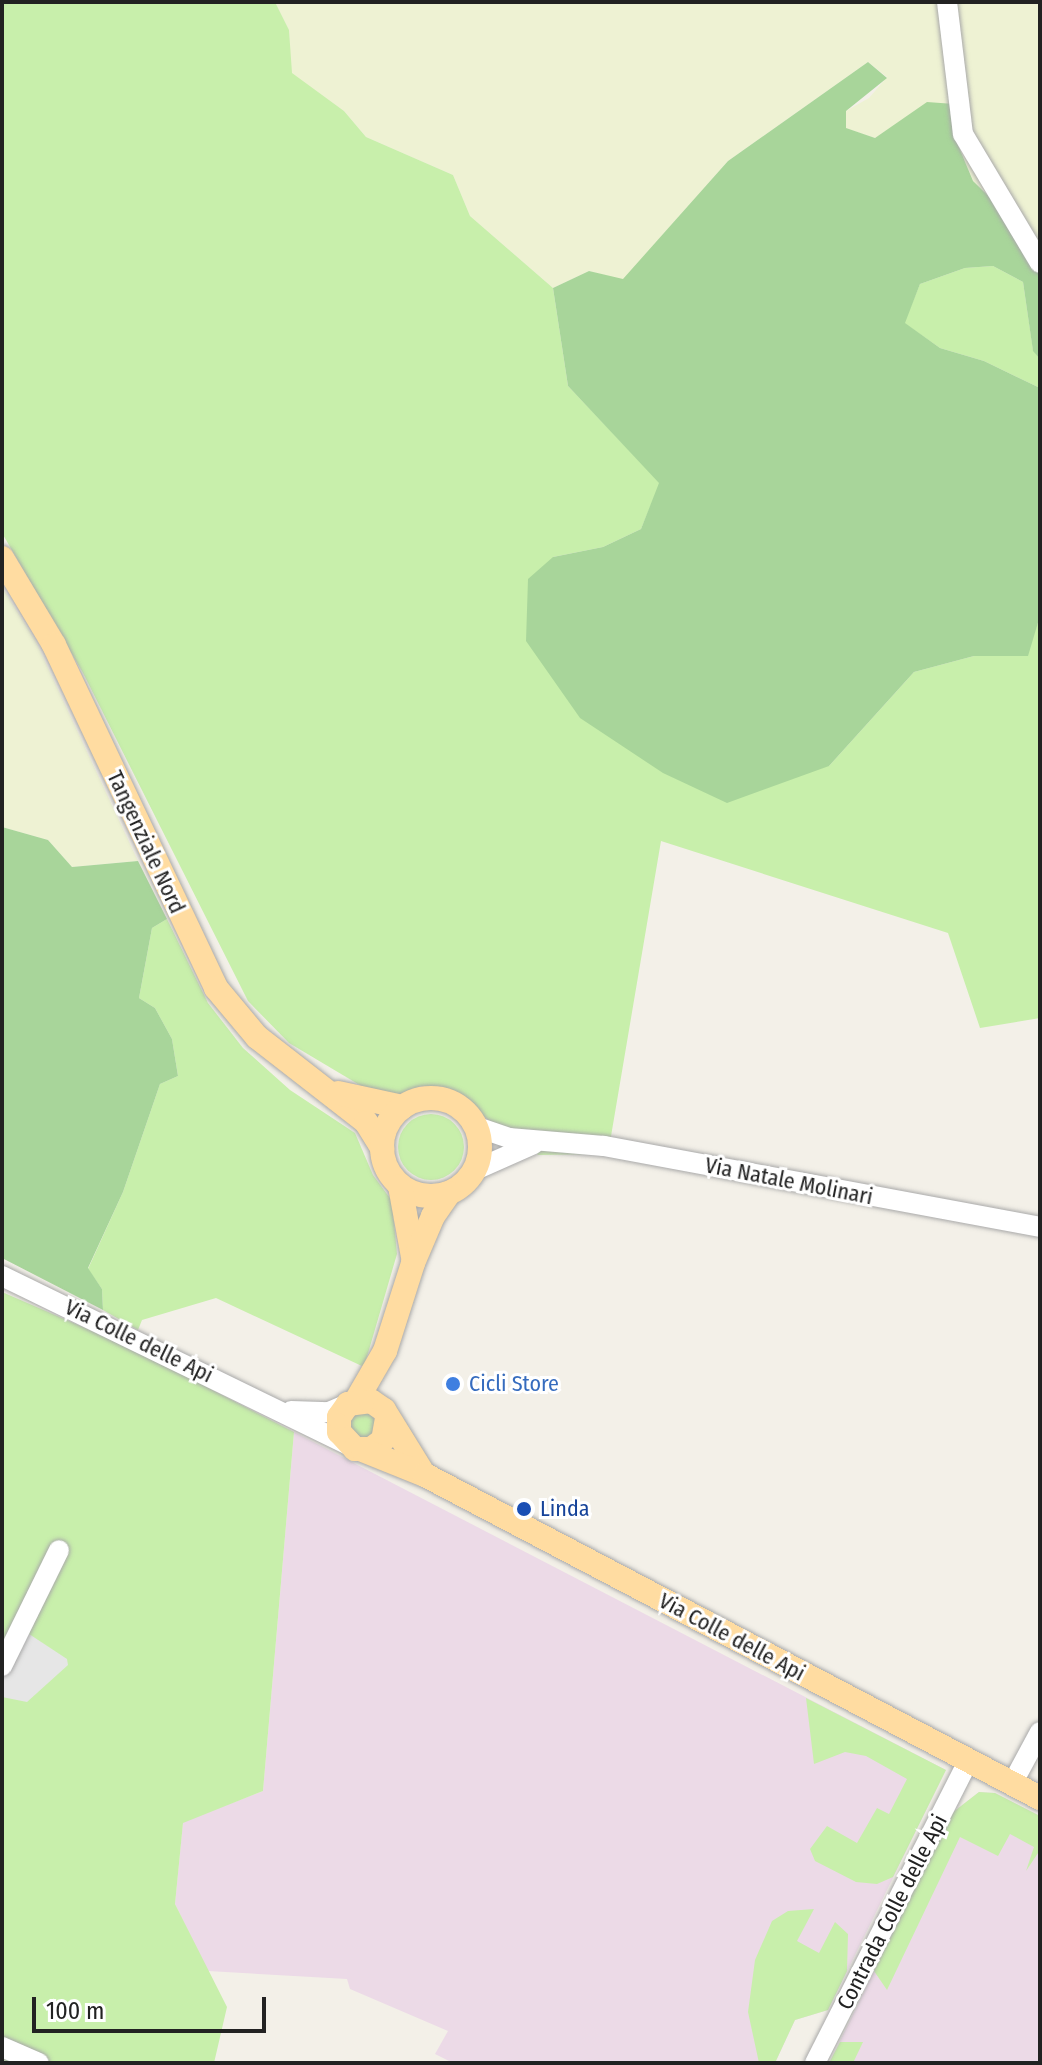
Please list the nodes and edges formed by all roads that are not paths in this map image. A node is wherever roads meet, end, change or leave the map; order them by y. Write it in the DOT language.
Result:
graph roads {
  1 [pos="947,2"];
  2 [pos="1040,263"];
  3 [pos="2,558"];
  4 [pos="332,1091"];
  5 [pos="402,1107"];
  6 [pos="477,1127"];
  7 [pos="538,1143"];
  8 [pos="382,1148"];
  9 [pos="475,1170"];
  10 [pos="400,1186"];
  11 [pos="449,1193"];
  12 [pos="1040,1227"];
  13 [pos="413,1263"];
  14 [pos="2,1276"];
  15 [pos="385,1351"];
  16 [pos="352,1402"];
  17 [pos="275,1408"];
  18 [pos="386,1414"];
  19 [pos="355,1448"];
  20 [pos="425,1475"];
  21 [pos="59,1550"];
  22 [pos="2,1666"];
  23 [pos="1040,1732"];
  24 [pos="968,1761"];
  25 [pos="1012,1784"];
  26 [pos="1040,1798"];
  27 [pos="2,2047"];
  28 [pos="39,2063"];
  29 [pos="815,2063"];
  1 -- 2 [label="street"];
  3 -- 4 [label="main road, Tangenziale Nord"];
  4 -- 5 [label="main road, Tangenziale Nord"];
  4 -- 8 [label="main road, Tangenziale Nord"];
  5 -- 6 [label="main road"];
  5 -- 8 [label="main road"];
  6 -- 7 [label="street, Via Natale Molinari"];
  6 -- 9 [label="main road"];
  7 -- 9 [label="street, Via Natale Molinari"];
  7 -- 12 [label="street, Via Natale Molinari"];
  8 -- 10 [label="main road"];
  9 -- 11 [label="main road"];
  10 -- 11 [label="main road"];
  10 -- 13 [label="main road"];
  11 -- 13 [label="main road"];
  13 -- 15 [label="main road"];
  14 -- 17 [label="street, Via Colle delle Api"];
  15 -- 16 [label="main road"];
  15 -- 18 [label="main road"];
  16 -- 17 [label="street, Via Colle delle Api"];
  16 -- 18 [label="main road"];
  16 -- 19 [label="main road"];
  17 -- 19 [label="street, Via Colle delle Api"];
  18 -- 19 [label="main road"];
  18 -- 20 [label="main road, Via Colle delle Api"];
  19 -- 20 [label="main road, Via Colle delle Api"];
  20 -- 24 [label="main road, Via Colle delle Api"];
  21 -- 22 [label="street"];
  23 -- 25 [label="street"];
  24 -- 25 [label="main road, Via Colle delle Api"];
  24 -- 29 [label="street, Contrada Colle delle Api"];
  25 -- 26 [label="main road, Via Colle delle Api"];
  27 -- 28 [label="street"];
}
